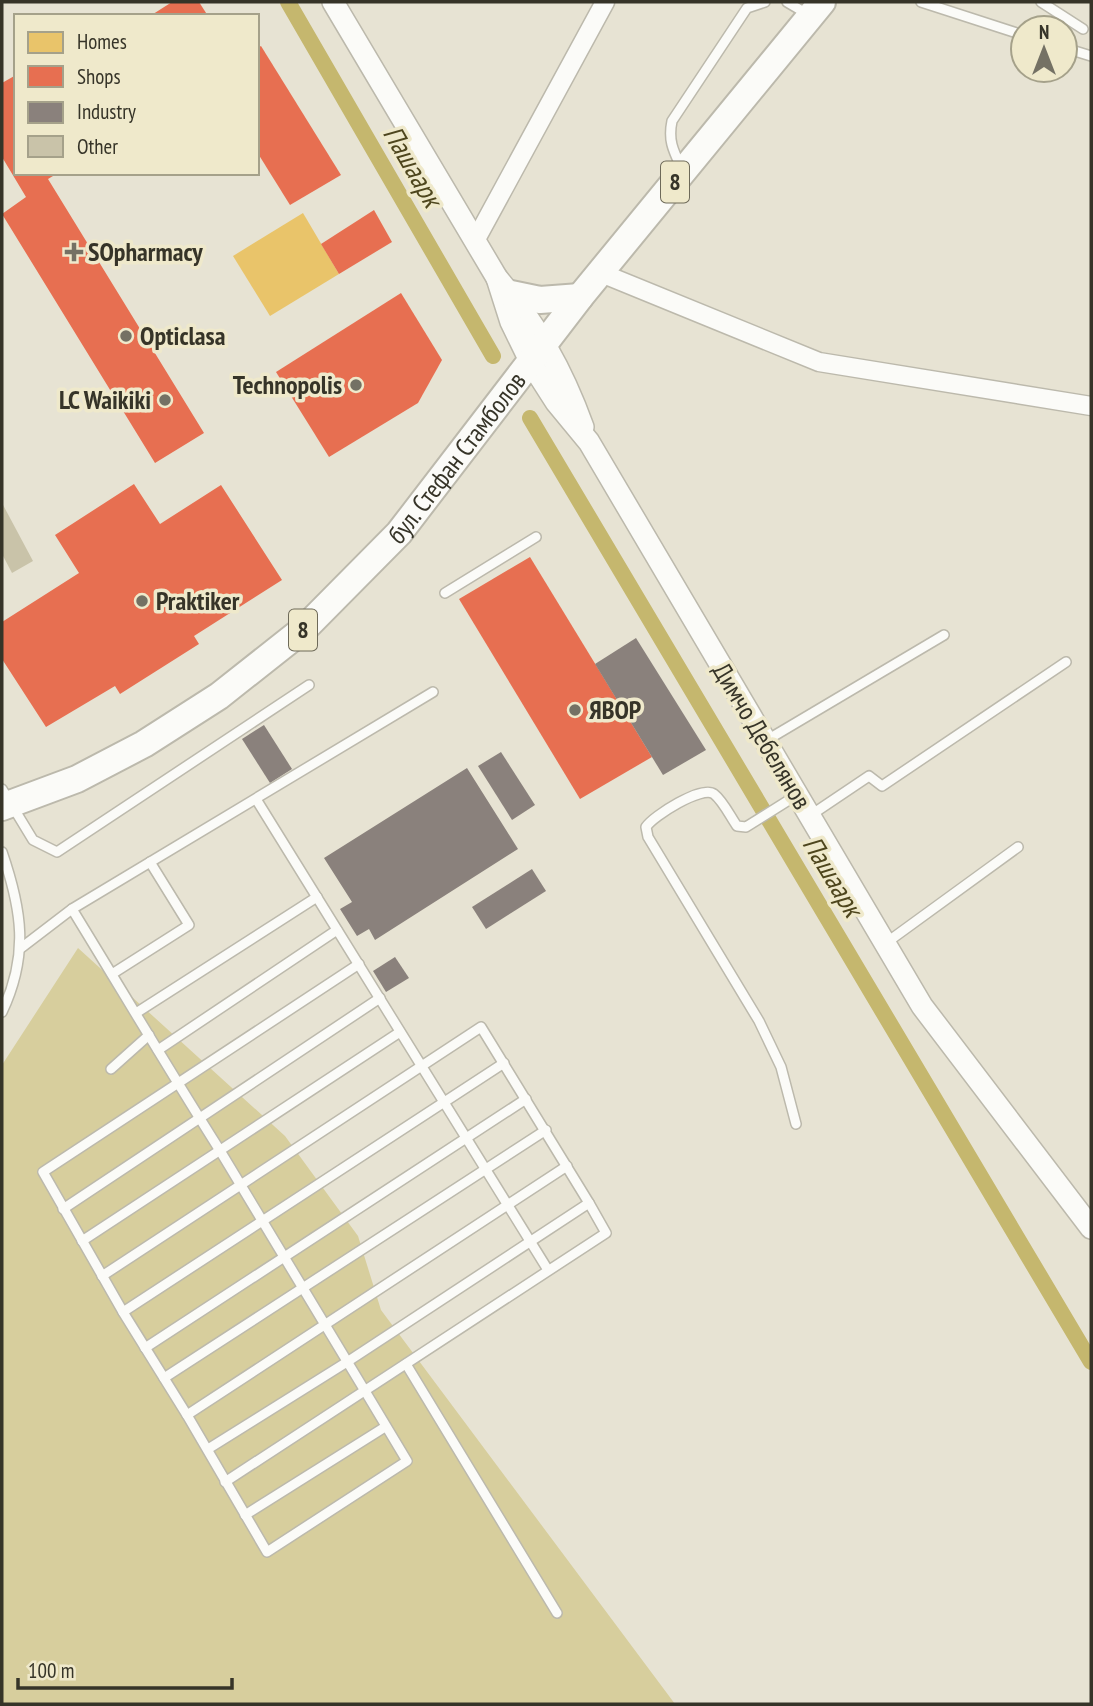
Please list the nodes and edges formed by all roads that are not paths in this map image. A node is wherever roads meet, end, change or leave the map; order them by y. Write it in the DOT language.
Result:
graph roads {
  1 [pos="333,2"];
  2 [pos="605,2"];
  3 [pos="765,2"];
  4 [pos="787,2"];
  5 [pos="921,2"];
  6 [pos="1041,2"];
  7 [pos="816,9"];
  8 [pos="1083,29"];
  9 [pos="1009,30"];
  10 [pos="683,171"];
  11 [pos="475,242"];
  12 [pos="601,273"];
  13 [pos="504,286"];
  14 [pos="580,297"];
  15 [pos="538,353"];
  16 [pos="1091,406"];
  17 [pos="536,537"];
  18 [pos="445,593"];
  19 [pos="944,635"];
  20 [pos="1066,662"];
  21 [pos="309,685"];
  22 [pos="433,692"];
  23 [pos="765,741"];
  24 [pos="797,795"];
  25 [pos="256,799"];
  26 [pos="4,800"];
  27 [pos="810,816"];
  28 [pos="1018,847"];
  29 [pos="2,852"];
  30 [pos="150,862"];
  31 [pos="317,897"];
  32 [pos="72,908"];
  33 [pos="337,930"];
  34 [pos="885,944"];
  35 [pos="21,948"];
  36 [pos="359,964"];
  37 [pos="112,974"];
  38 [pos="380,998"];
  39 [pos="2,1012"];
  40 [pos="135,1013"];
  41 [pos="400,1032"];
  42 [pos="149,1035"];
  43 [pos="158,1050"];
  44 [pos="504,1063"];
  45 [pos="423,1068"];
  46 [pos="111,1069"];
  47 [pos="178,1083"];
  48 [pos="526,1098"];
  49 [pos="445,1103"];
  50 [pos="198,1117"];
  51 [pos="796,1124"];
  52 [pos="546,1130"];
  53 [pos="466,1137"];
  54 [pos="219,1149"];
  55 [pos="567,1166"];
  56 [pos="485,1169"];
  57 [pos="240,1186"];
  58 [pos="589,1203"];
  59 [pos="508,1206"];
  60 [pos="63,1209"];
  61 [pos="262,1222"];
  62 [pos="1091,1228"];
  63 [pos="82,1241"];
  64 [pos="531,1242"];
  65 [pos="284,1258"];
  66 [pos="548,1270"];
  67 [pos="102,1276"];
  68 [pos="303,1290"];
  69 [pos="123,1312"];
  70 [pos="324,1324"];
  71 [pos="145,1348"];
  72 [pos="347,1362"];
  73 [pos="406,1364"];
  74 [pos="164,1378"];
  75 [pos="365,1391"];
  76 [pos="187,1415"];
  77 [pos="385,1427"];
  78 [pos="208,1450"];
  79 [pos="225,1482"];
  80 [pos="245,1515"];
  81 [pos="557,1613"];
  1 -- 11 [label="street, Димчо Дебелянов"];
  2 -- 11 [label="street"];
  3 -- 10 [label="lane"];
  4 -- 7 [label="lane"];
  5 -- 9 [label="lane"];
  6 -- 8 [label="lane"];
  7 -- 10 [label="main road, бул. Стефан Стамболов / 8"];
  10 -- 12 [label="main road, бул. Стефан Стамболов / 8"];
  11 -- 13 [label="street, Димчо Дебелянов"];
  12 -- 14 [label="main road, бул. Стефан Стамболов / 8"];
  12 -- 16 [label="street"];
  13 -- 14 [label="main road"];
  13 -- 15 [label="street, Димчо Дебелянов"];
  14 -- 15 [label="main road, бул. Стефан Стамболов / 8"];
  15 -- 23 [label="street, Димчо Дебелянов"];
  15 -- 26 [label="main road, бул. Стефан Стамболов / 8"];
  17 -- 18 [label="lane"];
  19 -- 23 [label="lane"];
  20 -- 27 [label="lane"];
  21 -- 26 [label="lane"];
  22 -- 25 [label="lane"];
  23 -- 24 [label="street, Димчо Дебелянов"];
  24 -- 27 [label="street, Димчо Дебелянов"];
  24 -- 51 [label="lane"];
  25 -- 30 [label="lane"];
  25 -- 31 [label="lane"];
  27 -- 34 [label="street, Димчо Дебелянов"];
  28 -- 34 [label="lane"];
  29 -- 35 [label="lane"];
  30 -- 32 [label="lane"];
  30 -- 37 [label="lane"];
  31 -- 33 [label="lane"];
  31 -- 40 [label="lane"];
  32 -- 35 [label="lane"];
  32 -- 37 [label="lane"];
  33 -- 36 [label="lane"];
  33 -- 43 [label="lane"];
  34 -- 62 [label="street, Димчо Дебелянов"];
  35 -- 39 [label="lane"];
  36 -- 38 [label="lane"];
  36 -- 47 [label="lane"];
  37 -- 40 [label="lane"];
  38 -- 41 [label="lane"];
  38 -- 50 [label="lane"];
  40 -- 42 [label="lane"];
  41 -- 45 [label="lane"];
  41 -- 54 [label="lane"];
  42 -- 43 [label="lane"];
  42 -- 46 [label="lane"];
  43 -- 47 [label="lane"];
  44 -- 45 [label="lane"];
  44 -- 48 [label="lane"];
  44 -- 49 [label="lane"];
  45 -- 49 [label="lane"];
  45 -- 57 [label="lane"];
  47 -- 50 [label="lane"];
  47 -- 60 [label="lane"];
  48 -- 52 [label="lane"];
  48 -- 53 [label="lane"];
  49 -- 53 [label="lane"];
  49 -- 61 [label="lane"];
  50 -- 54 [label="lane"];
  50 -- 60 [label="lane"];
  52 -- 55 [label="lane"];
  52 -- 56 [label="lane"];
  53 -- 56 [label="lane"];
  53 -- 65 [label="lane"];
  54 -- 57 [label="lane"];
  54 -- 63 [label="lane"];
  55 -- 58 [label="lane"];
  55 -- 59 [label="lane"];
  56 -- 59 [label="lane"];
  56 -- 68 [label="lane"];
  57 -- 61 [label="lane"];
  57 -- 67 [label="lane"];
  58 -- 64 [label="lane"];
  58 -- 66 [label="lane"];
  59 -- 64 [label="lane"];
  59 -- 70 [label="lane"];
  60 -- 63 [label="lane"];
  61 -- 65 [label="lane"];
  61 -- 69 [label="lane"];
  63 -- 67 [label="lane"];
  64 -- 66 [label="lane"];
  64 -- 72 [label="lane"];
  65 -- 68 [label="lane"];
  65 -- 71 [label="lane"];
  66 -- 73 [label="lane"];
  67 -- 69 [label="lane"];
  68 -- 70 [label="lane"];
  68 -- 74 [label="lane"];
  69 -- 71 [label="lane"];
  70 -- 72 [label="lane"];
  70 -- 76 [label="lane"];
  71 -- 74 [label="lane"];
  72 -- 75 [label="lane"];
  72 -- 78 [label="lane"];
  73 -- 75 [label="lane"];
  73 -- 81 [label="lane"];
  74 -- 76 [label="lane"];
  75 -- 77 [label="lane"];
  75 -- 79 [label="lane"];
  76 -- 78 [label="lane"];
  77 -- 80 [label="lane"];
  77 -- 80 [label="lane"];
  78 -- 79 [label="lane"];
  79 -- 80 [label="lane"];
}
